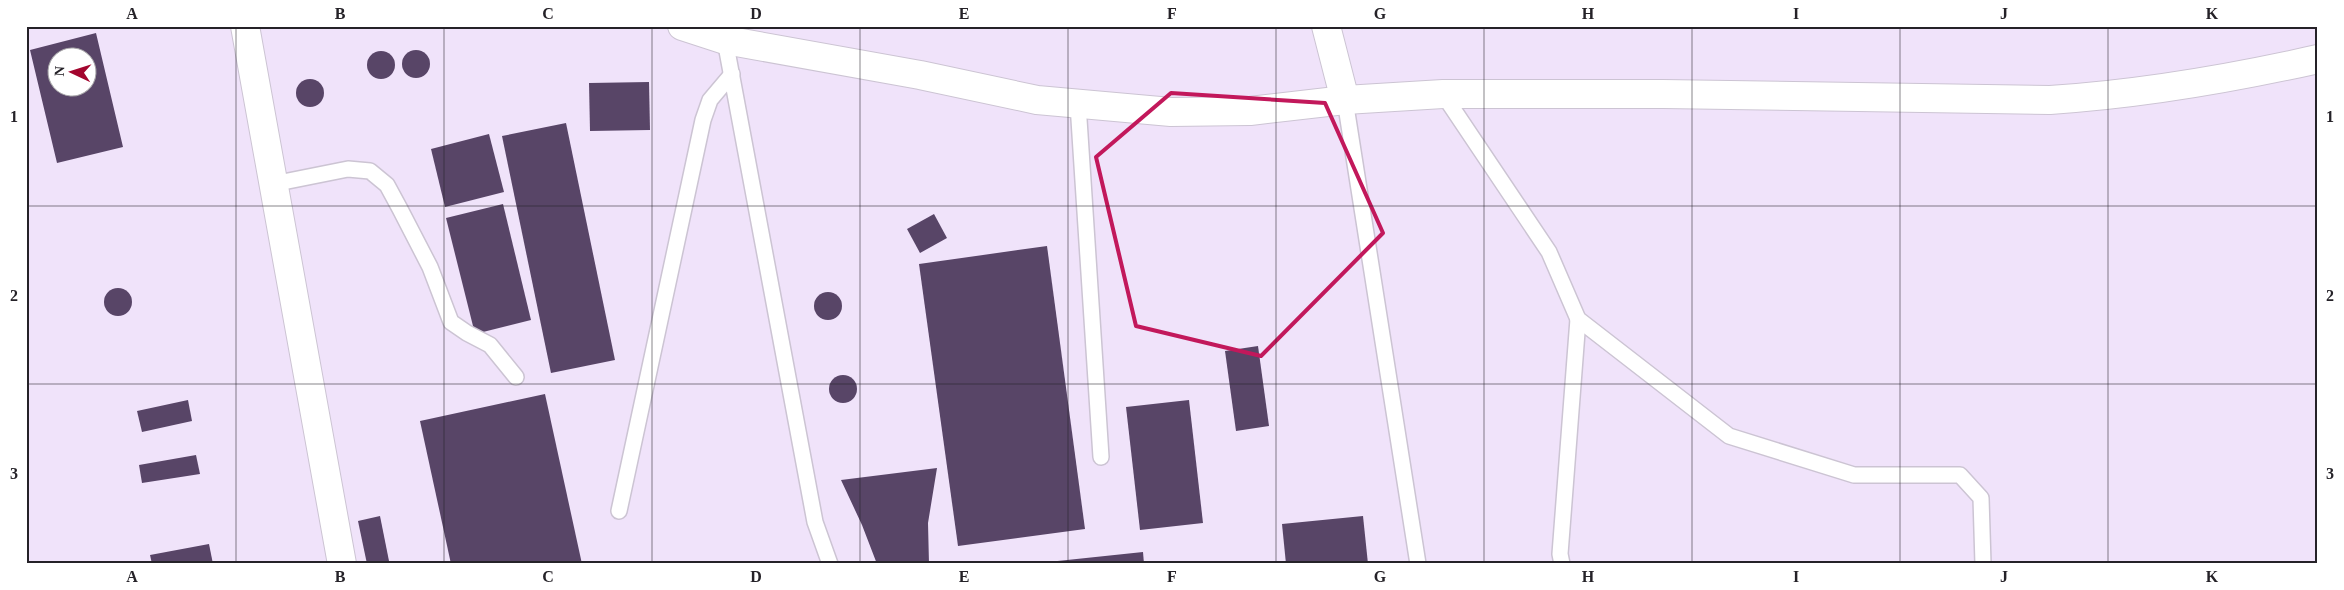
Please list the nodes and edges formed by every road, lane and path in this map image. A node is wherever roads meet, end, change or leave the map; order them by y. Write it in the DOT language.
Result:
graph roads {
  1 [pos="245,26"];
  2 [pos="682,26"];
  3 [pos="1326,26"];
  4 [pos="725,40"];
  5 [pos="2318,59"];
  6 [pos="732,74"];
  7 [pos="1443,94"];
  8 [pos="1345,100"];
  9 [pos="1078,104"];
  10 [pos="273,184"];
  11 [pos="1578,319"];
  12 [pos="516,377"];
  13 [pos="1101,457"];
  14 [pos="619,511"];
  15 [pos="342,564"];
  16 [pos="830,564"];
  17 [pos="1418,564"];
  18 [pos="1562,564"];
  19 [pos="1983,564"];
  1 -- 10 [label="main road"];
  2 -- 4 [label="main road"];
  3 -- 8 [label="main road"];
  4 -- 6 [label="lane"];
  4 -- 9 [label="main road"];
  5 -- 7 [label="main road"];
  6 -- 14 [label="lane"];
  6 -- 16 [label="lane"];
  7 -- 8 [label="main road"];
  7 -- 11 [label="lane"];
  8 -- 9 [label="main road"];
  8 -- 17 [label="lane"];
  9 -- 13 [label="lane"];
  10 -- 12 [label="lane"];
  10 -- 15 [label="main road"];
  11 -- 18 [label="lane"];
  11 -- 19 [label="lane"];
}
